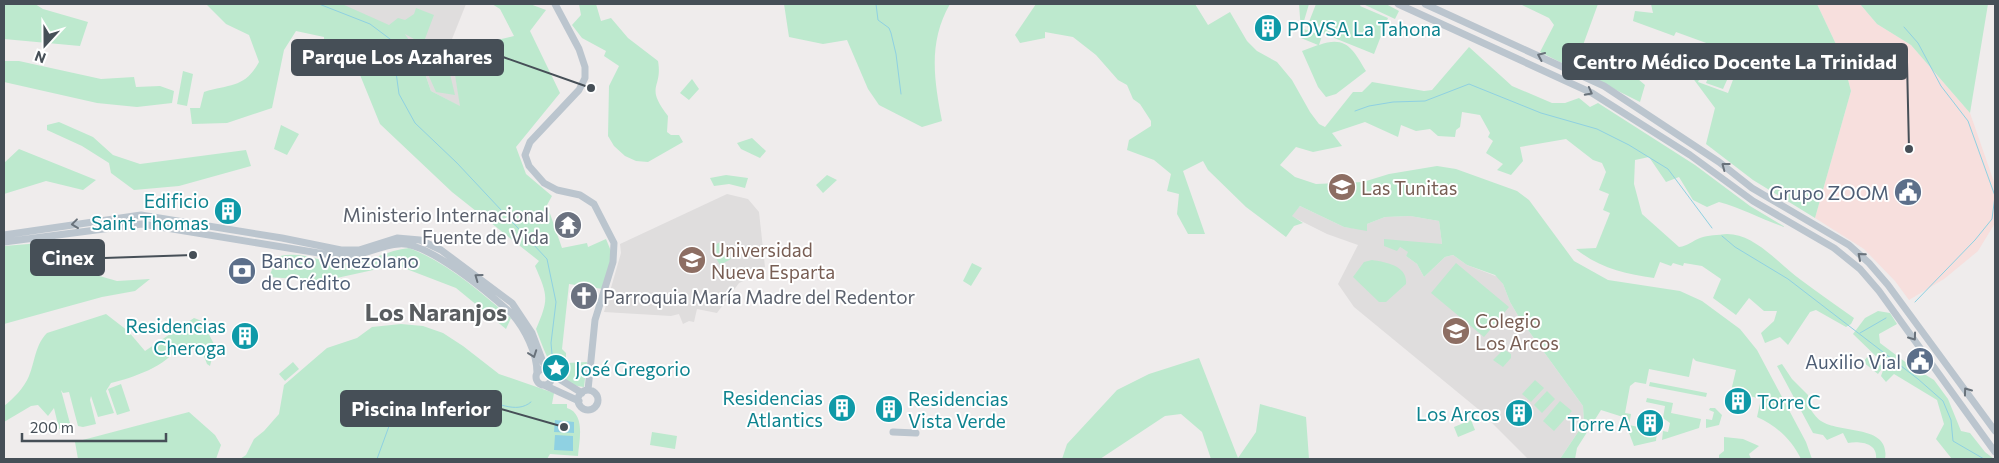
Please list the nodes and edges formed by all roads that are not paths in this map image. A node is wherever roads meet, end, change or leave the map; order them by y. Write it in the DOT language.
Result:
graph roads {
  1 [pos="555,4"];
  2 [pos="1398,4"];
  3 [pos="1425,4"];
  4 [pos="4,235"];
  5 [pos="4,242"];
  6 [pos="548,372"];
  7 [pos="537,373"];
  8 [pos="544,385"];
  9 [pos="585,391"];
  10 [pos="578,401"];
  11 [pos="1995,431"];
  12 [pos="892,432"];
  13 [pos="916,433"];
  14 [pos="1995,452"];
  1 -- 9 [label="main road"];
  2 -- 14 [label="main road, one-way"];
  11 -- 3 [label="main road, one-way"];
  6 -- 4 [label="main road, one-way"];
  5 -- 7 [label="main road, one-way"];
  6 -- 7 [label="main road"];
  6 -- 8 [label="main road"];
  6 -- 9 [label="main road"];
  7 -- 8 [label="main road"];
  8 -- 10 [label="main road"];
  9 -- 10 [label="main road"];
  9 -- 10 [label="main road"];
  12 -- 13 [label="main road"];
}
